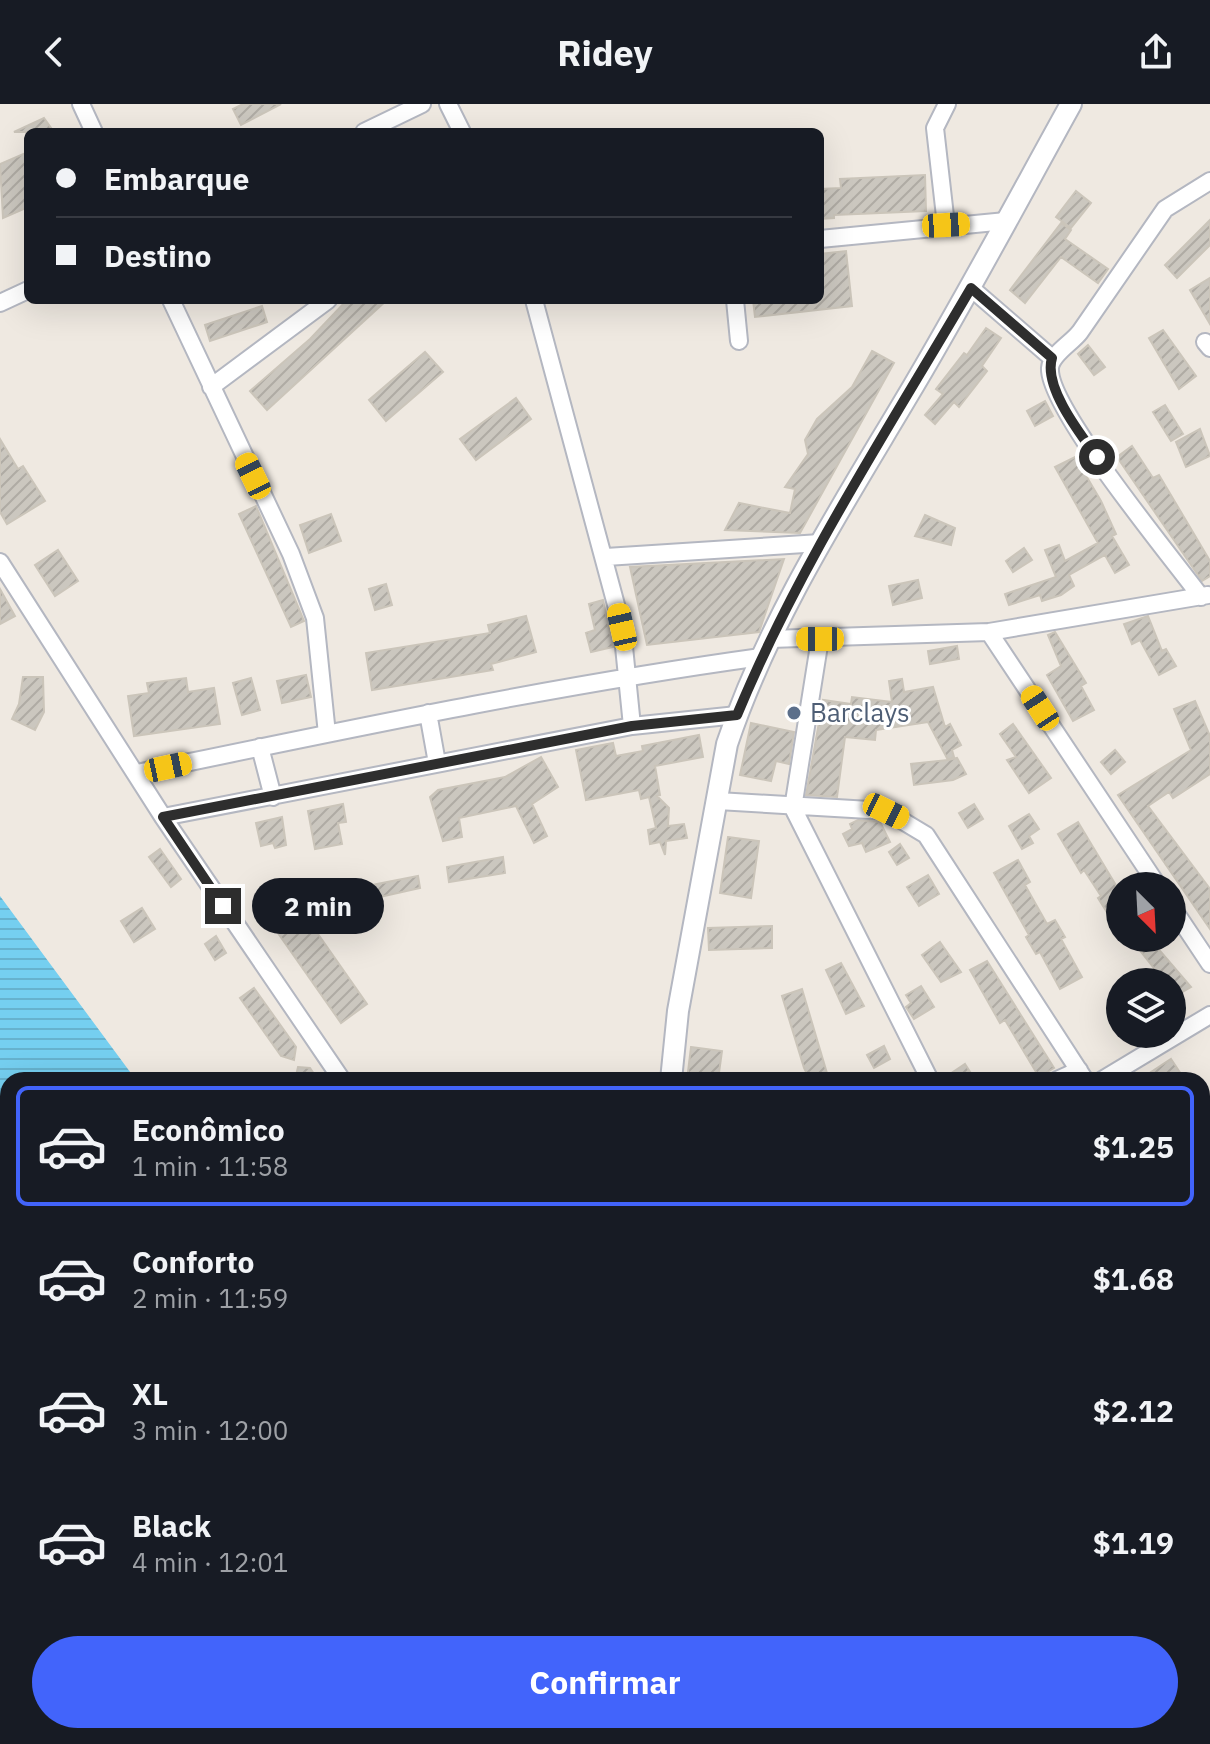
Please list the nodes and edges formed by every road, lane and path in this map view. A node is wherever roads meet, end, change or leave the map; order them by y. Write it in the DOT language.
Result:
graph roads {
  1 [pos="81,104"];
  2 [pos="422,104"];
  3 [pos="448,104"];
  4 [pos="947,104"];
  5 [pos="1071,104"];
  6 [pos="92,128"];
  7 [pos="372,128"];
  8 [pos="460,128"];
  9 [pos="1210,181"];
  10 [pos="1006,221"];
  11 [pos="946,225"];
  12 [pos="824,239"];
  13 [pos="971,288"];
  14 [pos="24,292"];
  15 [pos="0,303"];
  16 [pos="173,304"];
  17 [pos="323,304"];
  18 [pos="535,304"];
  19 [pos="735,304"];
  20 [pos="739,341"];
  21 [pos="1052,358"];
  22 [pos="211,387"];
  23 [pos="820,543"];
  24 [pos="606,557"];
  25 [pos="0,562"];
  26 [pos="1206,596"];
  27 [pos="989,632"];
  28 [pos="820,639"];
  29 [pos="765,648"];
  30 [pos="628,675"];
  31 [pos="428,713"];
  32 [pos="737,715"];
  33 [pos="632,726"];
  34 [pos="327,734"];
  35 [pos="260,747"];
  36 [pos="437,763"];
  37 [pos="137,773"];
  38 [pos="273,797"];
  39 [pos="718,801"];
  40 [pos="793,808"];
  41 [pos="163,817"];
  42 [pos="1149,872"];
  43 [pos="1186,928"];
  44 [pos="1210,964"];
  45 [pos="1210,1015"];
  46 [pos="337,1072"];
  47 [pos="672,1072"];
  48 [pos="926,1072"];
  49 [pos="1080,1072"];
  50 [pos="1115,1072"];
  1 -- 6 [label="street"];
  2 -- 7 [label="street"];
  3 -- 8 [label="street"];
  4 -- 11 [label="street"];
  5 -- 10 [label="street"];
  9 -- 21 [label="street"];
  10 -- 11 [label="street"];
  10 -- 13 [label="street"];
  11 -- 12 [label="street"];
  13 -- 21 [label="street"];
  13 -- 23 [label="street"];
  14 -- 15 [label="street"];
  16 -- 22 [label="street"];
  17 -- 22 [label="street"];
  18 -- 24 [label="street"];
  19 -- 20 [label="street"];
  21 -- 26 [label="street"];
  22 -- 34 [label="street"];
  23 -- 24 [label="street"];
  23 -- 29 [label="street"];
  24 -- 30 [label="street"];
  25 -- 37 [label="street"];
  26 -- 27 [label="street"];
  27 -- 28 [label="street"];
  27 -- 42 [label="street"];
  28 -- 29 [label="street"];
  28 -- 40 [label="street"];
  29 -- 30 [label="street"];
  29 -- 32 [label="street"];
  30 -- 31 [label="street"];
  30 -- 33 [label="street"];
  31 -- 34 [label="street"];
  31 -- 36 [label="street"];
  32 -- 33 [label="street"];
  32 -- 39 [label="street"];
  33 -- 36 [label="street"];
  34 -- 35 [label="street"];
  35 -- 37 [label="street"];
  35 -- 38 [label="street"];
  36 -- 38 [label="street"];
  37 -- 41 [label="street"];
  38 -- 41 [label="street"];
  39 -- 40 [label="street"];
  39 -- 47 [label="street"];
  40 -- 48 [label="street"];
  40 -- 49 [label="street"];
  41 -- 46 [label="street"];
  43 -- 44 [label="street"];
  45 -- 50 [label="street"];
}
